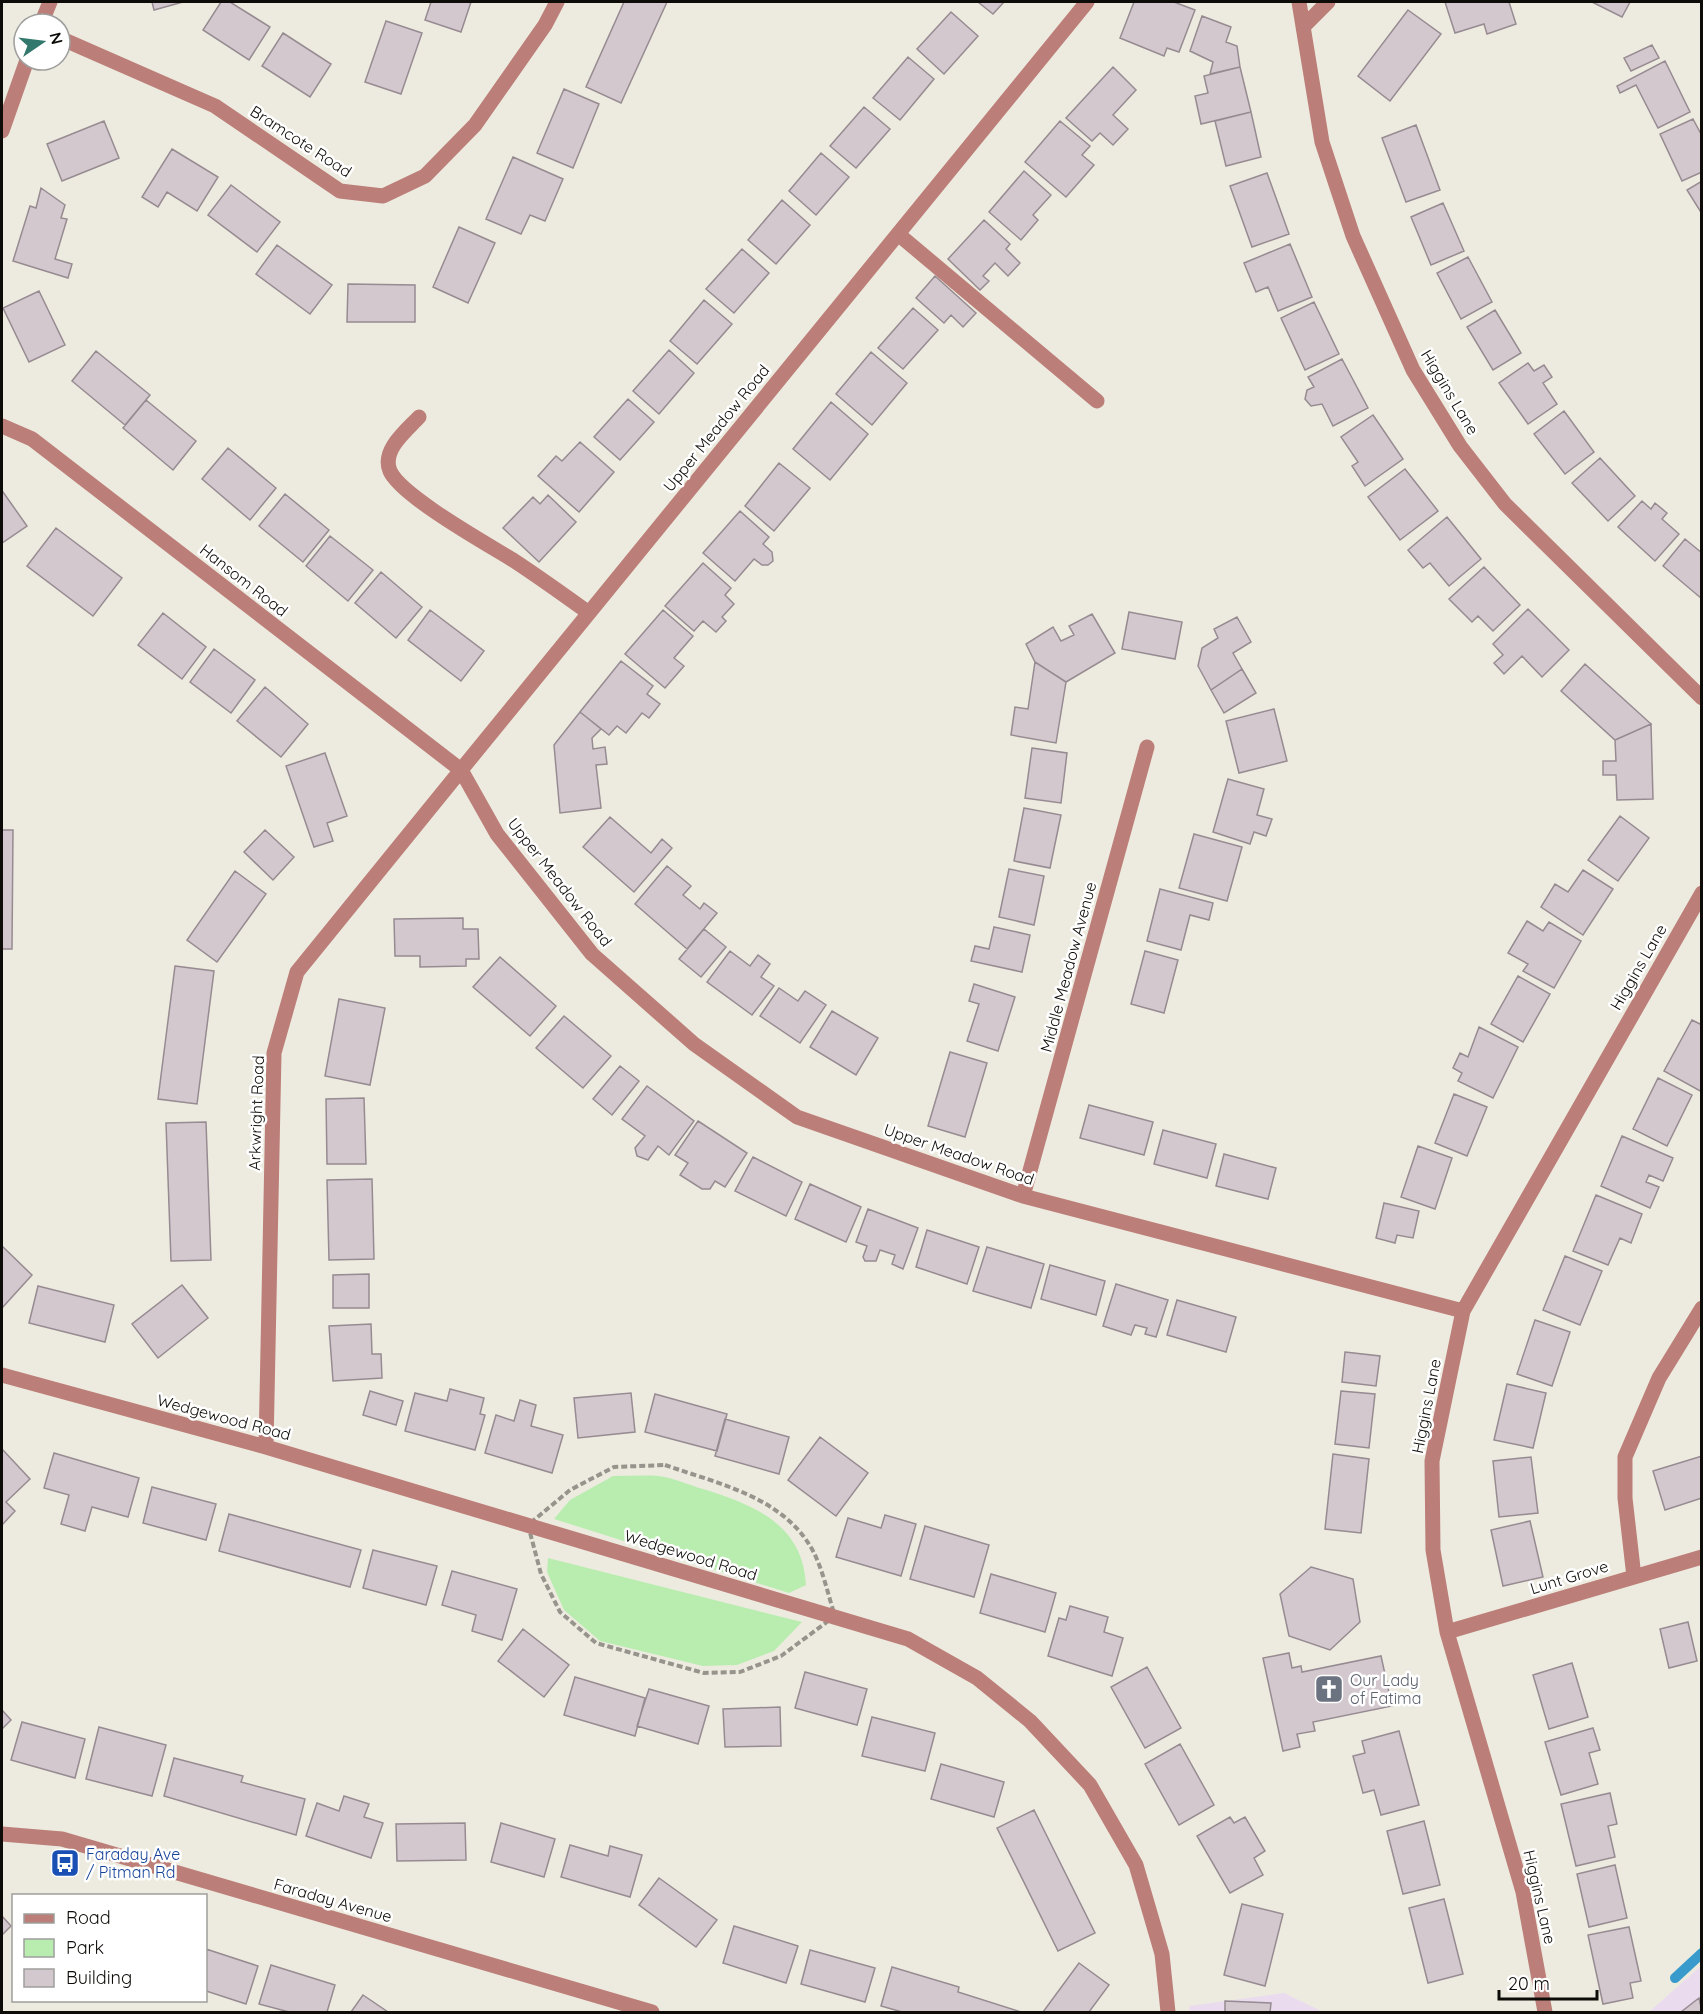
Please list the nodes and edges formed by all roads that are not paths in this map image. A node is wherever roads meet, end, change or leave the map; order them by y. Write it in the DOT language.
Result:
graph roads {
  1 [pos="557,2"];
  2 [pos="1087,2"];
  3 [pos="1299,2"];
  4 [pos="1328,2"];
  5 [pos="1303,27"];
  6 [pos="72,43"];
  7 [pos="23,72"];
  8 [pos="2,131"];
  9 [pos="898,234"];
  10 [pos="1097,401"];
  11 [pos="419,417"];
  12 [pos="2,426"];
  13 [pos="589,613"];
  14 [pos="1701,698"];
  15 [pos="1148,747"];
  16 [pos="461,770"];
  17 [pos="1701,893"];
  18 [pos="1023,1196"];
  19 [pos="1701,1308"];
  20 [pos="1463,1311"];
  21 [pos="2,1376"];
  22 [pos="266,1447"];
  23 [pos="1701,1557"];
  24 [pos="1634,1577"];
  25 [pos="1447,1632"];
  26 [pos="2,1834"];
  27 [pos="652,2013"];
  28 [pos="1168,2013"];
  29 [pos="1545,2013"];
  1 -- 6 [label="street, Bramcote Road"];
  2 -- 9 [label="street, Upper Meadow Road"];
  3 -- 5 [label="street, Higgins Lane"];
  4 -- 5 [label="street"];
  5 -- 14 [label="street, Higgins Lane"];
  7 -- 8 [label="street"];
  9 -- 10 [label="street"];
  9 -- 13 [label="street, Upper Meadow Road"];
  11 -- 13 [label="street"];
  12 -- 16 [label="street, Hansom Road"];
  13 -- 16 [label="street, Upper Meadow Road"];
  15 -- 18 [label="street, Middle Meadow Avenue"];
  16 -- 18 [label="street, Upper Meadow Road"];
  16 -- 22 [label="street, Arkwright Road"];
  17 -- 20 [label="street, Higgins Lane"];
  18 -- 20 [label="street, Upper Meadow Road"];
  19 -- 24 [label="street"];
  20 -- 25 [label="street, Higgins Lane"];
  21 -- 22 [label="street, Wedgewood Road"];
  22 -- 28 [label="street, Wedgewood Road"];
  23 -- 24 [label="street, Lunt Grove"];
  24 -- 25 [label="street, Lunt Grove"];
  25 -- 29 [label="street, Higgins Lane"];
  26 -- 27 [label="street, Faraday Avenue"];
}
